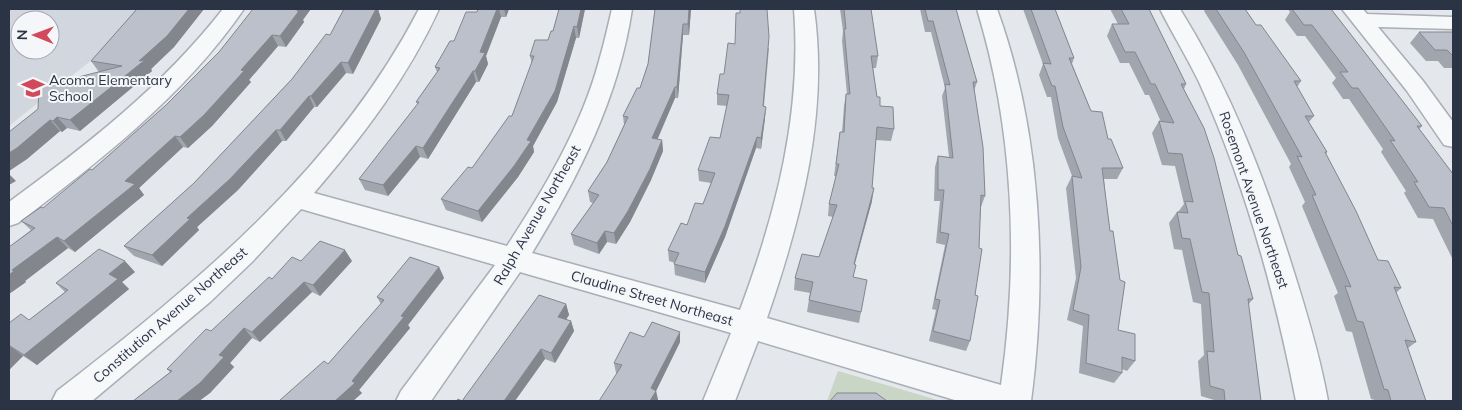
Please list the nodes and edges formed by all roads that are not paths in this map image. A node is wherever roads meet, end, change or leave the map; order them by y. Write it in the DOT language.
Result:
graph roads {
  1 [pos="234,9"];
  2 [pos="428,9"];
  3 [pos="622,9"];
  4 [pos="804,9"];
  5 [pos="988,9"];
  6 [pos="1170,9"];
  7 [pos="1357,15"];
  8 [pos="1453,23"];
  9 [pos="1453,138"];
  10 [pos="297,198"];
  11 [pos="9,216"];
  12 [pos="514,258"];
  13 [pos="749,326"];
  14 [pos="68,401"];
  15 [pos="412,401"];
  16 [pos="719,401"];
  17 [pos="1006,401"];
  18 [pos="1016,401"];
  19 [pos="1312,401"];
  1 -- 11 [label="street"];
  2 -- 10 [label="street, Constitution Avenue Northeast"];
  3 -- 12 [label="street, Ralph Avenue Northeast"];
  4 -- 13 [label="street"];
  5 -- 18 [label="street"];
  6 -- 19 [label="street, Rosemont Avenue Northeast"];
  7 -- 8 [label="street"];
  7 -- 9 [label="street"];
  10 -- 12 [label="street, Claudine Street Northeast"];
  10 -- 14 [label="street, Constitution Avenue Northeast"];
  12 -- 13 [label="street, Claudine Street Northeast"];
  12 -- 15 [label="street, Ralph Avenue Northeast"];
  13 -- 16 [label="street"];
  13 -- 17 [label="street, Claudine Street Northeast"];
}
